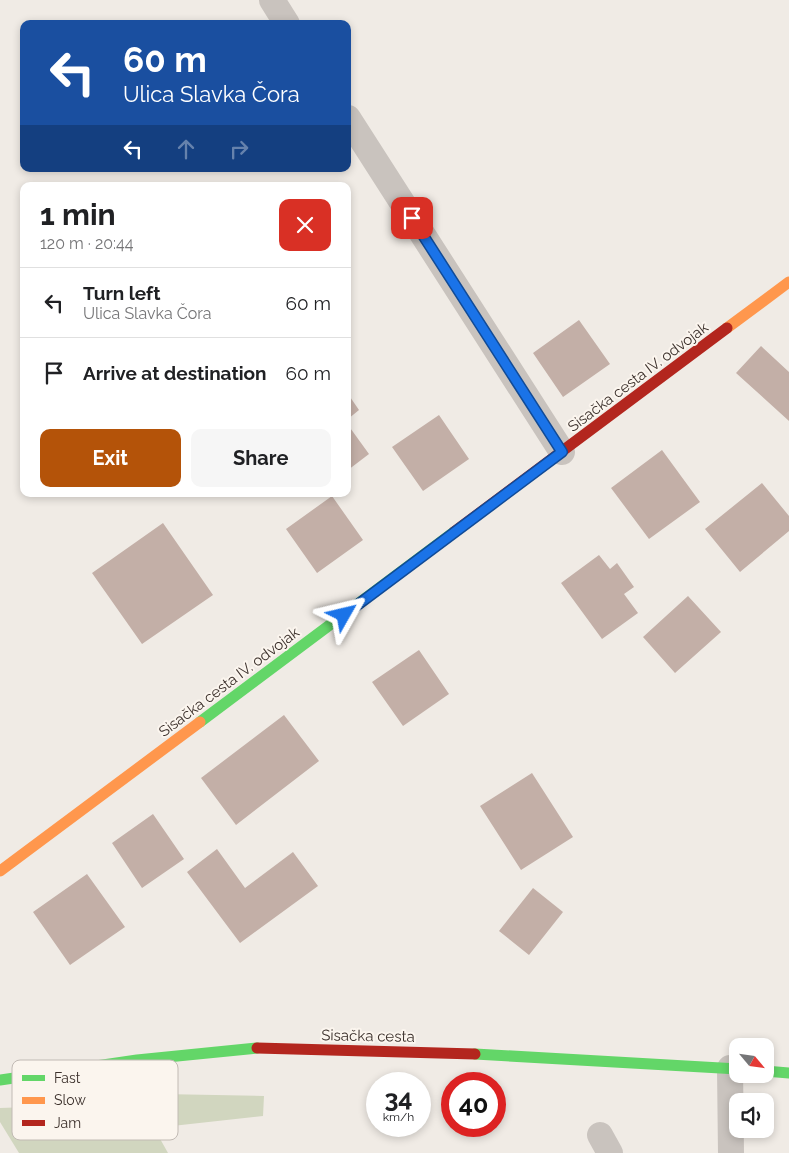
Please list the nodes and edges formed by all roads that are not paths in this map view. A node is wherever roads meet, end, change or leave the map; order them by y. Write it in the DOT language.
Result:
graph roads {
  1 [pos="272,0"];
  2 [pos="284,20"];
  3 [pos="351,123"];
  4 [pos="789,282"];
  5 [pos="562,452"];
  6 [pos="0,871"];
  7 [pos="137,1060"];
  8 [pos="729,1068"];
  9 [pos="774,1072"];
  10 [pos="789,1073"];
  11 [pos="733,1083"];
  12 [pos="731,1153"];
  1 -- 2 [label="street"];
  3 -- 5 [label="street"];
  4 -- 5 [label="street, Sisačka cesta IV. odvojak"];
  5 -- 6 [label="street, Sisačka cesta IV. odvojak"];
  7 -- 8 [label="street, Sisačka cesta"];
  9 -- 10 [label="street"];
  11 -- 12 [label="street"];
}
